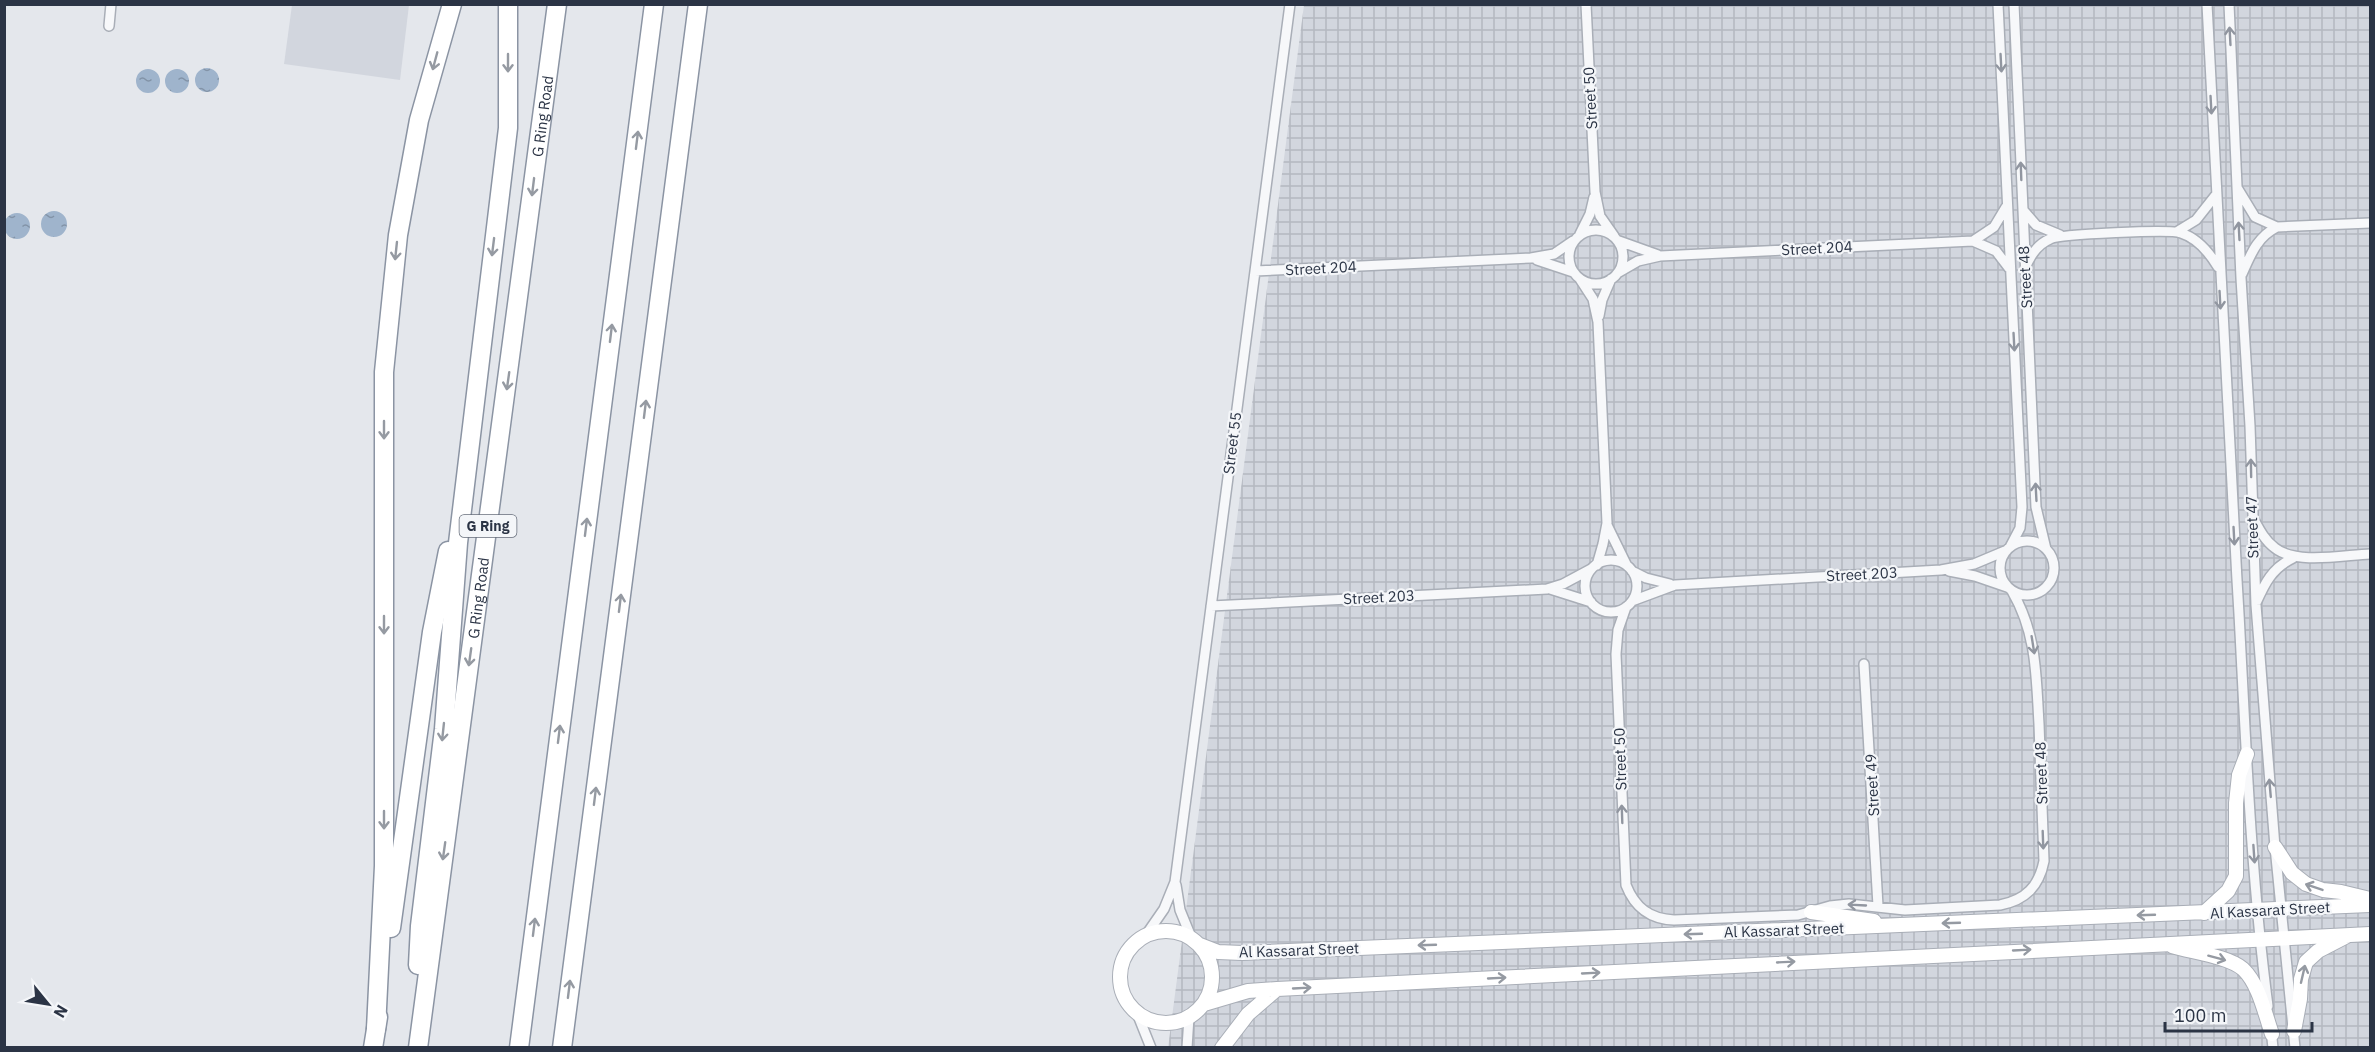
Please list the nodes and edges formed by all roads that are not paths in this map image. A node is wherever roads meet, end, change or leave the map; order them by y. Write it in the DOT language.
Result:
graph roads {
  1 [pos="111,4"];
  2 [pos="452,4"];
  3 [pos="508,4"];
  4 [pos="557,4"];
  5 [pos="654,4"];
  6 [pos="698,4"];
  7 [pos="1290,4"];
  8 [pos="1586,4"];
  9 [pos="1998,4"];
  10 [pos="2014,4"];
  11 [pos="2207,4"];
  12 [pos="2229,4"];
  13 [pos="109,26"];
  14 [pos="2237,187"];
  15 [pos="1594,192"];
  16 [pos="2215,195"];
  17 [pos="2008,205"];
  18 [pos="2022,209"];
  19 [pos="2370,223"];
  20 [pos="2277,227"];
  21 [pos="2178,231"];
  22 [pos="2062,235"];
  23 [pos="1577,238"];
  24 [pos="1616,239"];
  25 [pos="1973,241"];
  26 [pos="1660,256"];
  27 [pos="1532,258"];
  28 [pos="2025,268"];
  29 [pos="2218,268"];
  30 [pos="1255,271"];
  31 [pos="2011,272"];
  32 [pos="1577,276"];
  33 [pos="1615,276"];
  34 [pos="2241,278"];
  35 [pos="1598,322"];
  36 [pos="469,444"];
  37 [pos="2252,516"];
  38 [pos="1607,523"];
  39 [pos="2008,549"];
  40 [pos="2046,549"];
  41 [pos="2370,554"];
  42 [pos="2293,558"];
  43 [pos="1594,567"];
  44 [pos="1629,568"];
  45 [pos="1941,570"];
  46 [pos="1675,585"];
  47 [pos="1547,589"];
  48 [pos="2010,589"];
  49 [pos="1591,602"];
  50 [pos="1629,604"];
  51 [pos="2256,605"];
  52 [pos="1211,606"];
  53 [pos="1864,664"];
  54 [pos="2247,754"];
  55 [pos="2275,847"];
  56 [pos="1175,882"];
  57 [pos="2035,886"];
  58 [pos="2370,899"];
  59 [pos="2370,905"];
  60 [pos="1878,906"];
  61 [pos="1639,908"];
  62 [pos="2258,909"];
  63 [pos="2281,909"];
  64 [pos="1811,912"];
  65 [pos="2204,913"];
  66 [pos="1894,926"];
  67 [pos="2370,934"];
  68 [pos="1146,935"];
  69 [pos="2349,935"];
  70 [pos="2285,938"];
  71 [pos="2261,939"];
  72 [pos="1195,941"];
  73 [pos="2161,943"];
  74 [pos="1278,989"];
  75 [pos="1204,1004"];
  76 [pos="1137,1013"];
  77 [pos="1189,1017"];
  78 [pos="376,1029"];
  79 [pos="2294,1031"];
  80 [pos="2272,1040"];
  81 [pos="374,1047"];
  82 [pos="417,1047"];
  83 [pos="519,1047"];
  84 [pos="562,1047"];
  85 [pos="1150,1047"];
  86 [pos="1187,1047"];
  87 [pos="1222,1047"];
  88 [pos="2295,1047"];
  1 -- 13 [label="street"];
  2 -- 78 [label="highway, one-way"];
  3 -- 36 [label="highway, one-way"];
  4 -- 82 [label="highway, G Ring Road / G Ring, one-way"];
  83 -- 5 [label="highway, one-way"];
  84 -- 6 [label="highway, one-way"];
  7 -- 30 [label="street, Street 55"];
  8 -- 15 [label="street, Street 50"];
  9 -- 17 [label="street, Street 48, one-way"];
  18 -- 10 [label="street, Street 48, one-way"];
  11 -- 16 [label="street, Street 47, one-way"];
  14 -- 12 [label="street, Street 47, one-way"];
  14 -- 20 [label="street"];
  34 -- 14 [label="street, Street 47, one-way"];
  15 -- 23 [label="street, Street 50"];
  15 -- 24 [label="street, Street 50"];
  16 -- 21 [label="street"];
  16 -- 29 [label="street, Street 47"];
  17 -- 25 [label="street"];
  17 -- 31 [label="street, Street 48"];
  18 -- 22 [label="street"];
  18 -- 28 [label="street, Street 48"];
  19 -- 20 [label="street"];
  20 -- 34 [label="street"];
  21 -- 22 [label="street"];
  21 -- 29 [label="street"];
  22 -- 28 [label="street"];
  23 -- 24 [label="street"];
  23 -- 27 [label="street, Street 204"];
  23 -- 32 [label="street"];
  24 -- 26 [label="street, Street 204"];
  24 -- 33 [label="street"];
  25 -- 26 [label="street, Street 204"];
  25 -- 31 [label="street"];
  26 -- 33 [label="street, Street 204"];
  27 -- 30 [label="street, Street 204"];
  27 -- 32 [label="street, Street 204"];
  40 -- 28 [label="street, Street 48, one-way"];
  29 -- 54 [label="street, Street 47, one-way"];
  30 -- 52 [label="street, Street 55"];
  31 -- 39 [label="street, Street 48, one-way"];
  32 -- 33 [label="street"];
  32 -- 35 [label="street"];
  33 -- 35 [label="street"];
  37 -- 34 [label="street, Street 47, one-way"];
  35 -- 38 [label="street"];
  36 -- 78 [label="highway"];
  36 -- 82 [label="highway, one-way"];
  37 -- 42 [label="street"];
  37 -- 51 [label="street, Street 47"];
  38 -- 43 [label="street"];
  38 -- 44 [label="street"];
  39 -- 40 [label="street"];
  39 -- 45 [label="street, Street 203"];
  39 -- 48 [label="street"];
  40 -- 48 [label="street"];
  41 -- 42 [label="street"];
  42 -- 51 [label="street"];
  43 -- 44 [label="street"];
  43 -- 47 [label="street, Street 203"];
  43 -- 49 [label="street"];
  44 -- 46 [label="street, Street 203"];
  44 -- 50 [label="street"];
  45 -- 46 [label="street, Street 203"];
  45 -- 48 [label="street, Street 203"];
  46 -- 50 [label="street, Street 203"];
  47 -- 49 [label="street, Street 203"];
  47 -- 52 [label="street, Street 203"];
  48 -- 57 [label="street, Street 48, one-way"];
  49 -- 50 [label="street"];
  61 -- 50 [label="street, Street 50, one-way"];
  55 -- 51 [label="street, Street 47, one-way"];
  52 -- 56 [label="street, Street 55"];
  53 -- 60 [label="street, Street 49"];
  54 -- 62 [label="street, Street 47, one-way"];
  54 -- 65 [label="street"];
  58 -- 55 [label="street, one-way"];
  55 -- 63 [label="street, Street 47"];
  56 -- 68 [label="street, Street 55"];
  56 -- 72 [label="street, Street 55"];
  57 -- 60 [label="street, Al Kassarat Street"];
  59 -- 63 [label="street, Al Kassarat Street"];
  60 -- 64 [label="street, Al Kassarat Street, one-way"];
  61 -- 64 [label="street, Al Kassarat Street"];
  62 -- 63 [label="street, Al Kassarat Street"];
  62 -- 65 [label="street, Al Kassarat Street"];
  62 -- 71 [label="street, Street 47"];
  63 -- 70 [label="street, Street 47"];
  64 -- 66 [label="street"];
  65 -- 66 [label="street, Al Kassarat Street, one-way"];
  66 -- 72 [label="street, Al Kassarat Street, one-way"];
  67 -- 69 [label="street, Al Kassarat Street"];
  68 -- 72 [label="street, Al Kassarat Street"];
  68 -- 76 [label="street"];
  69 -- 70 [label="street, Al Kassarat Street"];
  79 -- 69 [label="street, one-way"];
  70 -- 71 [label="street, Al Kassarat Street"];
  70 -- 79 [label="street, Street 47"];
  71 -- 73 [label="street, Al Kassarat Street"];
  71 -- 80 [label="street, Street 47"];
  72 -- 75 [label="street"];
  74 -- 73 [label="street, Al Kassarat Street, one-way"];
  73 -- 80 [label="street, one-way"];
  74 -- 75 [label="street, Al Kassarat Street"];
  74 -- 87 [label="street"];
  75 -- 77 [label="street, Al Kassarat Street"];
  76 -- 77 [label="street"];
  76 -- 85 [label="street"];
  77 -- 86 [label="street"];
  78 -- 81 [label="highway"];
  79 -- 88 [label="street, Street 47"];
}
